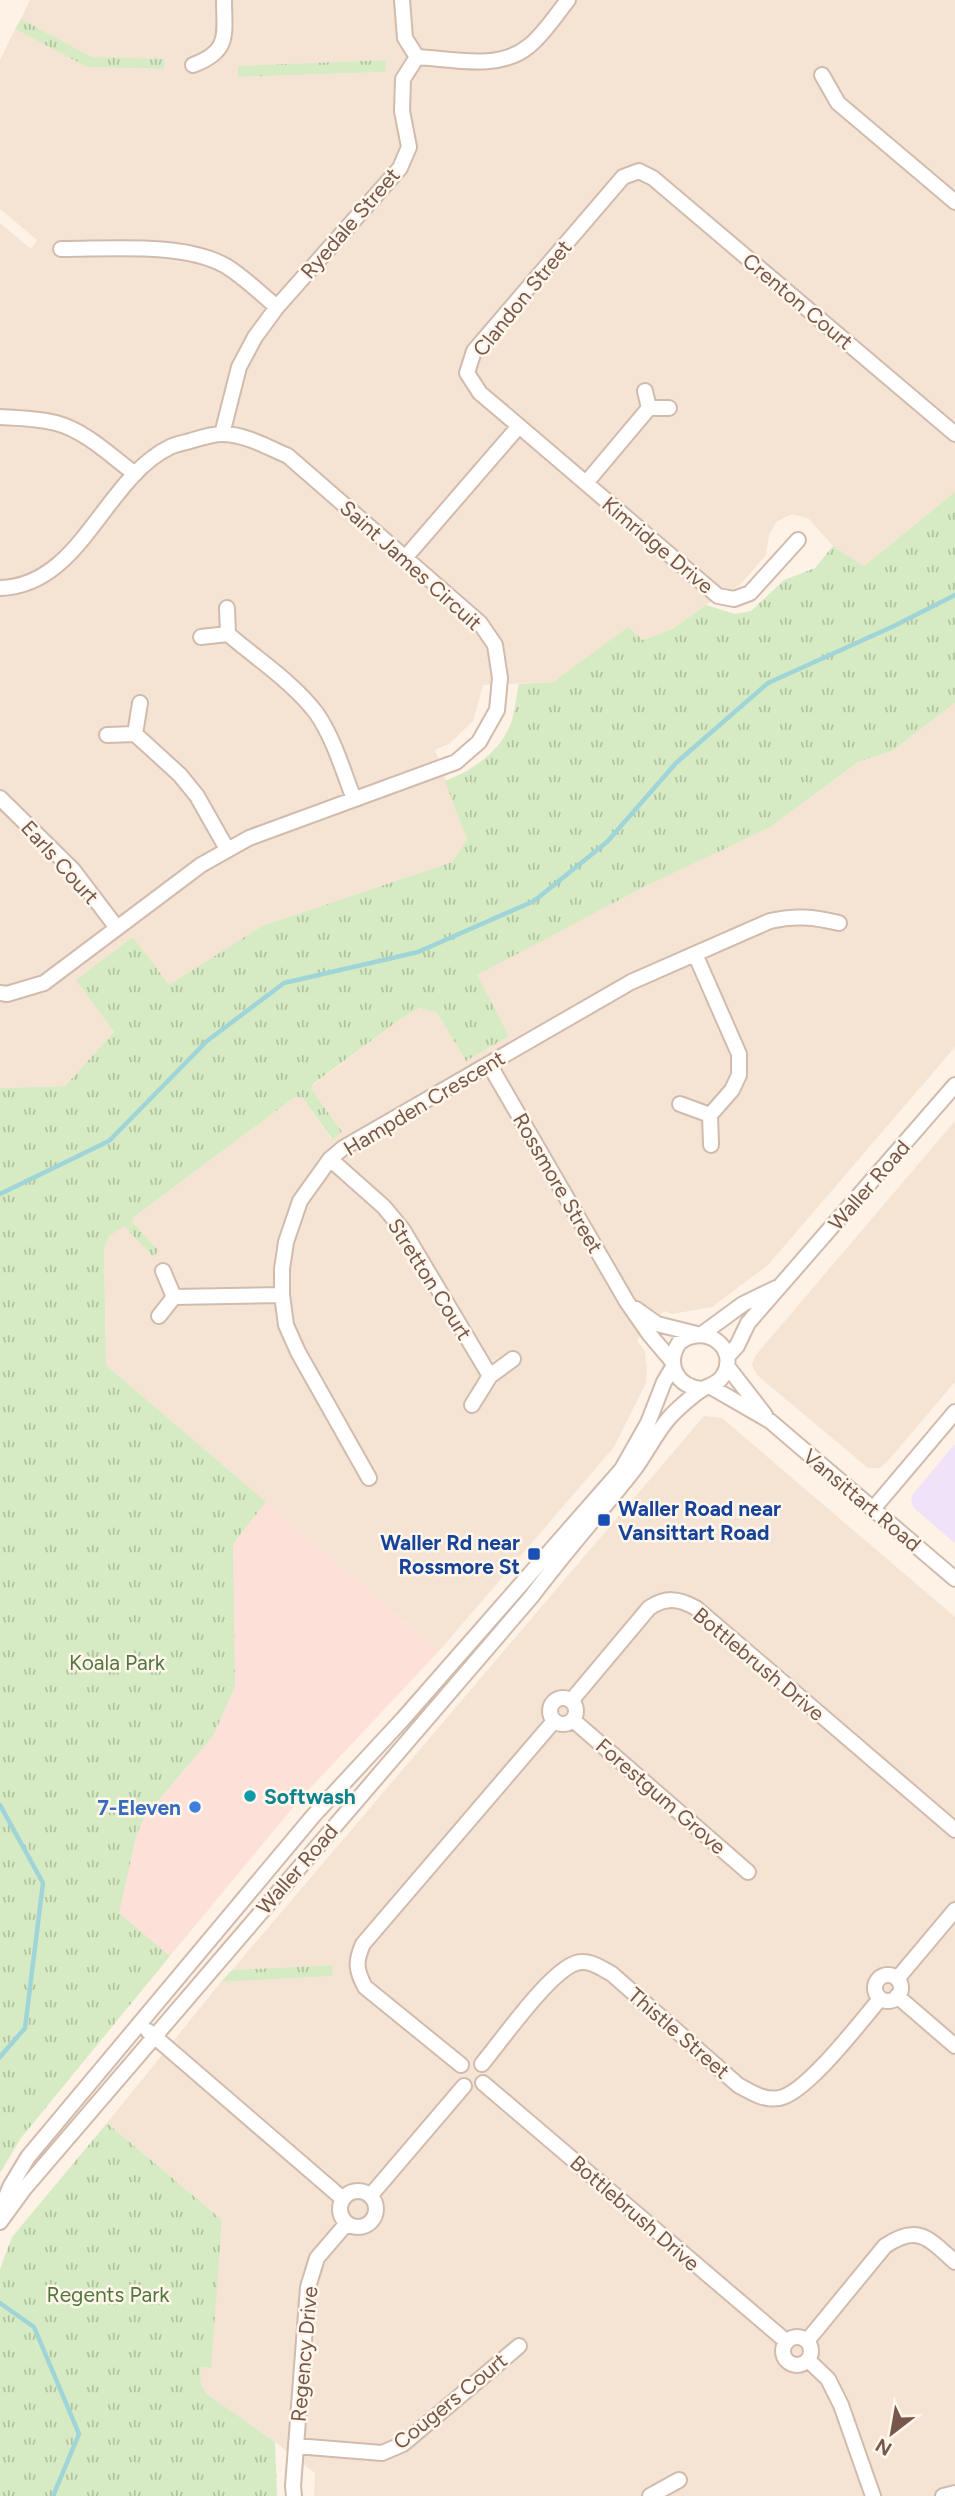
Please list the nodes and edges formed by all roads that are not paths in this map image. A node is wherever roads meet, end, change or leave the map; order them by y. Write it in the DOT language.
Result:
graph roads {
  1 [pos="224,0"];
  2 [pos="402,0"];
  3 [pos="569,0"];
  4 [pos="417,57"];
  5 [pos="193,65"];
  6 [pos="822,75"];
  7 [pos="639,171"];
  8 [pos="955,202"];
  9 [pos="61,249"];
  10 [pos="277,307"];
  11 [pos="645,391"];
  12 [pos="649,408"];
  13 [pos="668,408"];
  14 [pos="0,417"];
  15 [pos="519,426"];
  16 [pos="222,434"];
  17 [pos="955,434"];
  18 [pos="135,474"];
  19 [pos="586,483"];
  20 [pos="798,540"];
  21 [pos="405,558"];
  22 [pos="0,588"];
  23 [pos="227,608"];
  24 [pos="228,635"];
  25 [pos="201,637"];
  26 [pos="140,702"];
  27 [pos="135,734"];
  28 [pos="107,735"];
  29 [pos="0,798"];
  30 [pos="354,799"];
  31 [pos="227,849"];
  32 [pos="839,923"];
  33 [pos="117,928"];
  34 [pos="695,954"];
  35 [pos="0,993"];
  36 [pos="489,1064"];
  37 [pos="955,1085"];
  38 [pos="680,1104"];
  39 [pos="710,1115"];
  40 [pos="711,1145"];
  41 [pos="330,1159"];
  42 [pos="163,1272"];
  43 [pos="783,1285"];
  44 [pos="282,1295"];
  45 [pos="174,1297"];
  46 [pos="627,1302"];
  47 [pos="159,1316"];
  48 [pos="699,1334"];
  49 [pos="513,1359"];
  50 [pos="727,1361"];
  51 [pos="673,1364"];
  52 [pos="490,1376"];
  53 [pos="706,1388"];
  54 [pos="472,1405"];
  55 [pos="955,1412"];
  56 [pos="770,1421"];
  57 [pos="369,1478"];
  58 [pos="873,1509"];
  59 [pos="955,1579"];
  60 [pos="571,1701"];
  61 [pos="403,1719"];
  62 [pos="573,1720"];
  63 [pos="554,1721"];
  64 [pos="416,1731"];
  65 [pos="955,1830"];
  66 [pos="267,1871"];
  67 [pos="748,1872"];
  68 [pos="284,1885"];
  69 [pos="955,1910"];
  70 [pos="897,1979"];
  71 [pos="897,1996"];
  72 [pos="880,1998"];
  73 [pos="139,2024"];
  74 [pos="154,2037"];
  75 [pos="955,2046"];
  76 [pos="482,2064"];
  77 [pos="461,2065"];
  78 [pos="482,2083"];
  79 [pos="464,2086"];
  80 [pos="371,2195"];
  81 [pos="343,2199"];
  82 [pos="0,2212"];
  83 [pos="0,2222"];
  84 [pos="347,2223"];
  85 [pos="955,2262"];
  86 [pos="807,2341"];
  87 [pos="786,2342"];
  88 [pos="519,2346"];
  89 [pos="808,2360"];
  90 [pos="296,2446"];
  91 [pos="679,2480"];
  92 [pos="955,2493"];
  93 [pos="294,2496"];
  94 [pos="650,2496"];
  95 [pos="873,2496"];
  96 [pos="943,2496"];
  1 -- 5 [label="street"];
  2 -- 4 [label="street"];
  3 -- 4 [label="street"];
  4 -- 10 [label="street, Ryedale Street"];
  6 -- 8 [label="street"];
  7 -- 15 [label="street, Clandon Street"];
  7 -- 17 [label="street, Crenton Court"];
  9 -- 10 [label="street"];
  10 -- 16 [label="street, Ryedale Street"];
  11 -- 12 [label="street"];
  12 -- 13 [label="street"];
  12 -- 19 [label="street"];
  14 -- 18 [label="street"];
  15 -- 19 [label="street, Kimridge Drive"];
  15 -- 21 [label="street"];
  16 -- 18 [label="street, Saint James Circuit"];
  16 -- 21 [label="street, Saint James Circuit"];
  18 -- 22 [label="street, Saint James Circuit"];
  19 -- 20 [label="street, Kimridge Drive"];
  21 -- 30 [label="street, Saint James Circuit"];
  23 -- 24 [label="street"];
  24 -- 25 [label="street"];
  24 -- 30 [label="street"];
  26 -- 27 [label="street"];
  27 -- 28 [label="street"];
  27 -- 31 [label="street"];
  29 -- 33 [label="street, Earls Court"];
  30 -- 31 [label="street, Saint James Circuit"];
  31 -- 33 [label="street, Saint James Circuit"];
  32 -- 34 [label="street, Hampden Crescent"];
  33 -- 35 [label="street, Saint James Circuit"];
  34 -- 36 [label="street, Hampden Crescent"];
  34 -- 39 [label="street"];
  36 -- 41 [label="street, Hampden Crescent"];
  36 -- 46 [label="street, Rossmore Street"];
  37 -- 43 [label="street, Waller Road"];
  38 -- 39 [label="street"];
  39 -- 40 [label="street"];
  41 -- 44 [label="street, Hampden Crescent"];
  41 -- 52 [label="street, Stretton Court"];
  42 -- 45 [label="street"];
  43 -- 48 [label="street, Waller Road"];
  43 -- 50 [label="street, Waller Road"];
  44 -- 45 [label="street"];
  44 -- 57 [label="street, Hampden Crescent"];
  45 -- 47 [label="street"];
  46 -- 48 [label="street, Rossmore Street"];
  46 -- 51 [label="street, Rossmore Street"];
  48 -- 50 [label="street"];
  48 -- 51 [label="street, Waller Road"];
  49 -- 52 [label="street"];
  50 -- 53 [label="street, Waller Road"];
  50 -- 56 [label="street, Vansittart Road"];
  51 -- 53 [label="street"];
  51 -- 61 [label="street, Waller Road"];
  52 -- 54 [label="street"];
  53 -- 56 [label="street, Vansittart Road"];
  53 -- 64 [label="street, Waller Road"];
  55 -- 58 [label="street"];
  56 -- 58 [label="street, Vansittart Road"];
  58 -- 59 [label="street, Vansittart Road"];
  60 -- 62 [label="street"];
  60 -- 63 [label="street"];
  60 -- 65 [label="street, Bottlebrush Drive"];
  61 -- 64 [label="street"];
  61 -- 66 [label="street, Waller Road"];
  62 -- 63 [label="street"];
  62 -- 67 [label="street, Forestgum Grove"];
  63 -- 77 [label="street"];
  64 -- 68 [label="street, Waller Road"];
  66 -- 68 [label="street"];
  66 -- 73 [label="street, Waller Road"];
  68 -- 74 [label="street, Waller Road"];
  69 -- 70 [label="street"];
  70 -- 71 [label="street"];
  70 -- 72 [label="street"];
  71 -- 72 [label="street"];
  71 -- 75 [label="street"];
  72 -- 76 [label="street, Thistle Street"];
  73 -- 74 [label="street"];
  73 -- 82 [label="street, Waller Road"];
  74 -- 81 [label="street"];
  74 -- 83 [label="street, Waller Road"];
  76 -- 77 [label="street"];
  76 -- 78 [label="street"];
  77 -- 79 [label="street"];
  78 -- 79 [label="street"];
  78 -- 87 [label="street, Bottlebrush Drive"];
  79 -- 80 [label="street"];
  80 -- 81 [label="street"];
  80 -- 84 [label="street"];
  81 -- 84 [label="street"];
  84 -- 90 [label="street, Regency Drive"];
  85 -- 86 [label="street"];
  86 -- 87 [label="street"];
  86 -- 89 [label="street"];
  87 -- 89 [label="street"];
  88 -- 90 [label="street, Cougers Court"];
  89 -- 95 [label="street"];
  90 -- 93 [label="street, Regency Drive"];
  91 -- 94 [label="street"];
  92 -- 96 [label="street"];
}
